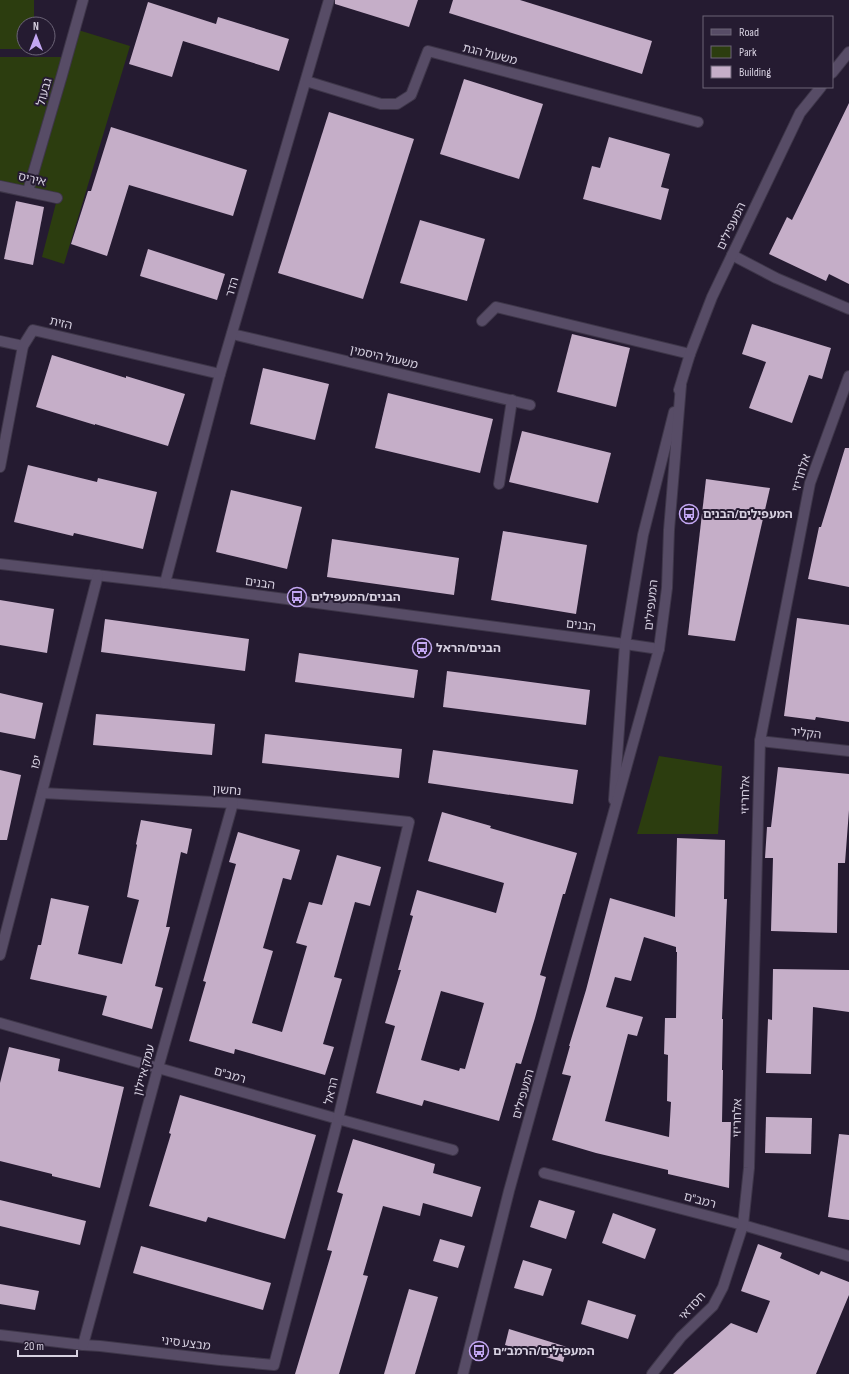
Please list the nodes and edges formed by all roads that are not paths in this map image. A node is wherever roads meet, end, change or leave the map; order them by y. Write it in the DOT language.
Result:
graph roads {
  1 [pos="83,0"];
  2 [pos="329,0"];
  3 [pos="849,52"];
  4 [pos="833,71"];
  5 [pos="306,81"];
  6 [pos="820,88"];
  7 [pos="698,122"];
  8 [pos="0,186"];
  9 [pos="28,191"];
  10 [pos="57,198"];
  11 [pos="732,255"];
  12 [pos="849,309"];
  13 [pos="482,321"];
  14 [pos="232,334"];
  15 [pos="0,340"];
  16 [pos="23,346"];
  17 [pos="690,354"];
  18 [pos="220,374"];
  19 [pos="849,376"];
  20 [pos="681,385"];
  21 [pos="512,400"];
  22 [pos="530,405"];
  23 [pos="0,467"];
  24 [pos="499,484"];
  25 [pos="0,564"];
  26 [pos="98,575"];
  27 [pos="165,583"];
  28 [pos="626,644"];
  29 [pos="659,650"];
  30 [pos="760,741"];
  31 [pos="849,751"];
  32 [pos="42,793"];
  33 [pos="234,803"];
  34 [pos="409,822"];
  35 [pos="612,823"];
  36 [pos="0,955"];
  37 [pos="0,1023"];
  38 [pos="158,1068"];
  39 [pos="338,1119"];
  40 [pos="453,1150"];
  41 [pos="544,1173"];
  42 [pos="743,1225"];
  43 [pos="849,1256"];
  44 [pos="0,1335"];
  45 [pos="83,1345"];
  46 [pos="274,1365"];
  47 [pos="463,1374"];
  48 [pos="652,1374"];
  1 -- 9 [label="street, גבעול"];
  2 -- 5 [label="street, הדר"];
  3 -- 4 [label="street"];
  5 -- 7 [label="street, משעול הגת"];
  5 -- 14 [label="street, הדר"];
  6 -- 11 [label="street, המעפילים"];
  8 -- 9 [label="street, איריס"];
  9 -- 10 [label="street, איריס"];
  11 -- 12 [label="street"];
  11 -- 17 [label="street, המעפילים"];
  13 -- 17 [label="street"];
  14 -- 18 [label="street, הדר"];
  14 -- 21 [label="street, משעול היסמין"];
  15 -- 16 [label="street"];
  16 -- 18 [label="street, הזית"];
  16 -- 23 [label="street, הזית"];
  17 -- 20 [label="street, המעפילים"];
  18 -- 27 [label="street, הדר"];
  19 -- 30 [label="street, אלחריזי"];
  20 -- 28 [label="street, המעפילים"];
  20 -- 29 [label="street, המעפילים"];
  21 -- 22 [label="street, משעול היסמין"];
  21 -- 24 [label="street"];
  25 -- 26 [label="street, הבנים"];
  26 -- 27 [label="street, הבנים"];
  26 -- 32 [label="street, יפו"];
  27 -- 28 [label="street, הבנים"];
  28 -- 29 [label="street, הבנים"];
  28 -- 35 [label="street, המעפילים"];
  29 -- 35 [label="street, המעפילים"];
  30 -- 31 [label="street, הקליר"];
  30 -- 42 [label="street, אלחריזי"];
  32 -- 33 [label="street, נחשון"];
  32 -- 36 [label="street, יפו"];
  33 -- 34 [label="street, נחשון"];
  33 -- 38 [label="street, עמק איילון"];
  34 -- 39 [label="street, הראל"];
  35 -- 47 [label="street, המעפילים"];
  37 -- 38 [label="street, רמב\"ם"];
  38 -- 39 [label="street, רמב\"ם"];
  38 -- 45 [label="street, עמק איילון"];
  39 -- 40 [label="street, רמב\"ם"];
  39 -- 46 [label="street, הראל"];
  41 -- 42 [label="street, רמב\"ם"];
  42 -- 43 [label="street, רמב\"ם"];
  42 -- 48 [label="street, חסדאי"];
  44 -- 45 [label="street, מבצע סיני"];
  45 -- 46 [label="street, מבצע סיני"];
}
